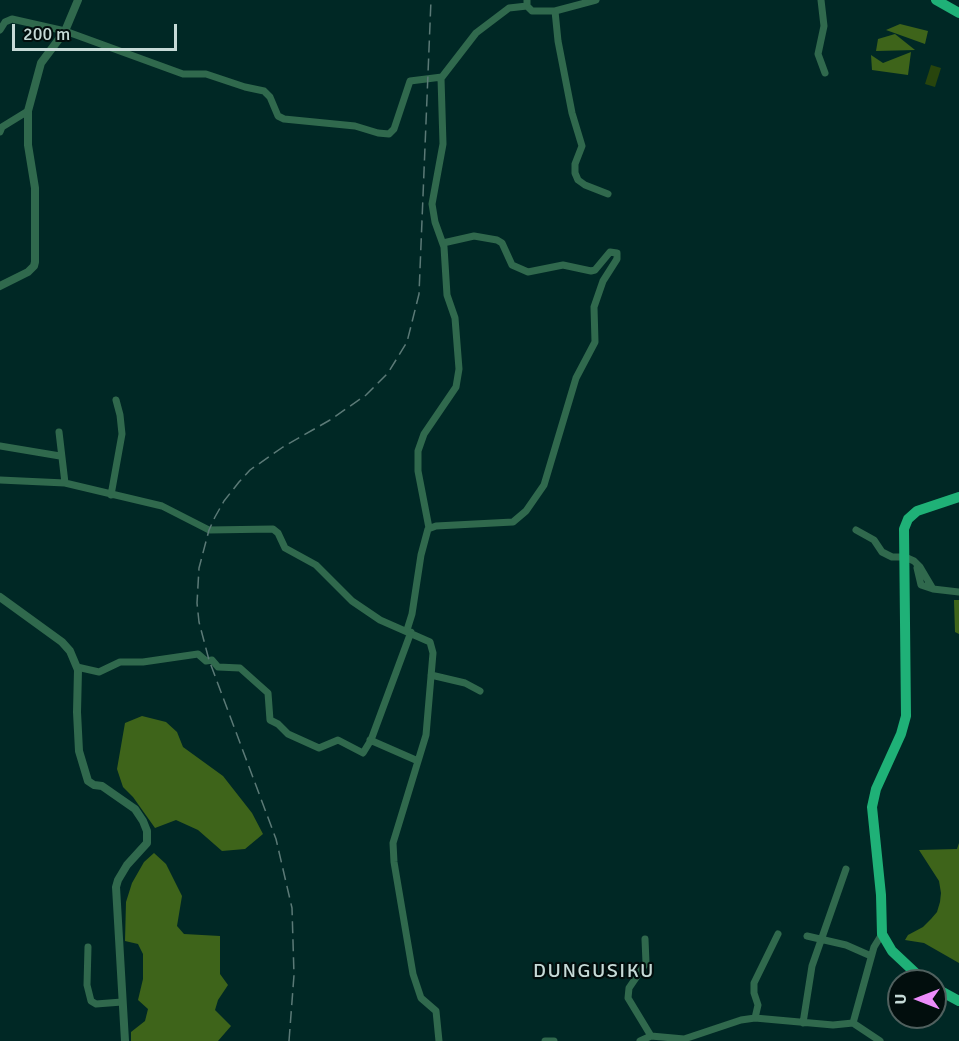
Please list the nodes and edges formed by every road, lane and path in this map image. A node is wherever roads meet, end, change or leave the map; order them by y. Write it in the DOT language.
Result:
graph roads {
  1 [pos="78,0"];
  2 [pos="596,0"];
  3 [pos="821,0"];
  4 [pos="936,0"];
  5 [pos="527,3"];
  6 [pos="958,9"];
  7 [pos="555,11"];
  8 [pos="0,30"];
  9 [pos="65,31"];
  10 [pos="825,73"];
  11 [pos="441,78"];
  12 [pos="28,111"];
  13 [pos="0,132"];
  14 [pos="608,194"];
  15 [pos="443,243"];
  16 [pos="0,286"];
  17 [pos="116,400"];
  18 [pos="58,432"];
  19 [pos="0,446"];
  20 [pos="60,456"];
  21 [pos="0,480"];
  22 [pos="65,483"];
  23 [pos="111,495"];
  24 [pos="959,497"];
  25 [pos="429,528"];
  26 [pos="856,530"];
  27 [pos="908,558"];
  28 [pos="959,592"];
  29 [pos="0,597"];
  30 [pos="409,631"];
  31 [pos="77,667"];
  32 [pos="431,675"];
  33 [pos="480,691"];
  34 [pos="370,740"];
  35 [pos="417,761"];
  36 [pos="846,869"];
  37 [pos="778,934"];
  38 [pos="882,934"];
  39 [pos="807,936"];
  40 [pos="645,939"];
  41 [pos="822,939"];
  42 [pos="88,946"];
  43 [pos="871,956"];
  44 [pos="911,969"];
  45 [pos="123,1002"];
  46 [pos="755,1018"];
  47 [pos="803,1023"];
  48 [pos="853,1023"];
  49 [pos="651,1036"];
  50 [pos="125,1041"];
  51 [pos="439,1041"];
  52 [pos="545,1041"];
  53 [pos="554,1041"];
  54 [pos="640,1041"];
  55 [pos="880,1041"];
  1 -- 9 [label="street"];
  2 -- 7 [label="street"];
  3 -- 10 [label="street"];
  4 -- 6 [label="main road"];
  5 -- 7 [label="street"];
  5 -- 11 [label="street"];
  7 -- 14 [label="street"];
  8 -- 9 [label="street"];
  9 -- 11 [label="street"];
  9 -- 12 [label="street"];
  11 -- 15 [label="street"];
  12 -- 13 [label="street"];
  12 -- 16 [label="street"];
  15 -- 25 [label="street"];
  15 -- 25 [label="street"];
  17 -- 23 [label="street"];
  18 -- 20 [label="street"];
  19 -- 20 [label="street"];
  20 -- 22 [label="street"];
  21 -- 22 [label="street"];
  22 -- 23 [label="street"];
  23 -- 30 [label="street"];
  24 -- 27 [label="main road"];
  25 -- 30 [label="street"];
  26 -- 27 [label="street"];
  27 -- 28 [label="street"];
  27 -- 38 [label="main road"];
  29 -- 31 [label="street"];
  30 -- 32 [label="street"];
  30 -- 34 [label="street"];
  31 -- 34 [label="street"];
  31 -- 45 [label="street"];
  32 -- 33 [label="street"];
  32 -- 35 [label="street"];
  34 -- 35 [label="street"];
  35 -- 51 [label="street"];
  36 -- 41 [label="street"];
  37 -- 46 [label="street"];
  38 -- 43 [label="street"];
  38 -- 44 [label="main road"];
  39 -- 41 [label="street"];
  40 -- 49 [label="street"];
  41 -- 43 [label="street"];
  41 -- 47 [label="street"];
  42 -- 45 [label="street"];
  43 -- 48 [label="street"];
  45 -- 50 [label="street"];
  46 -- 47 [label="street"];
  46 -- 49 [label="street"];
  47 -- 48 [label="street"];
  48 -- 55 [label="street"];
  49 -- 54 [label="street"];
  52 -- 53 [label="street"];
}
